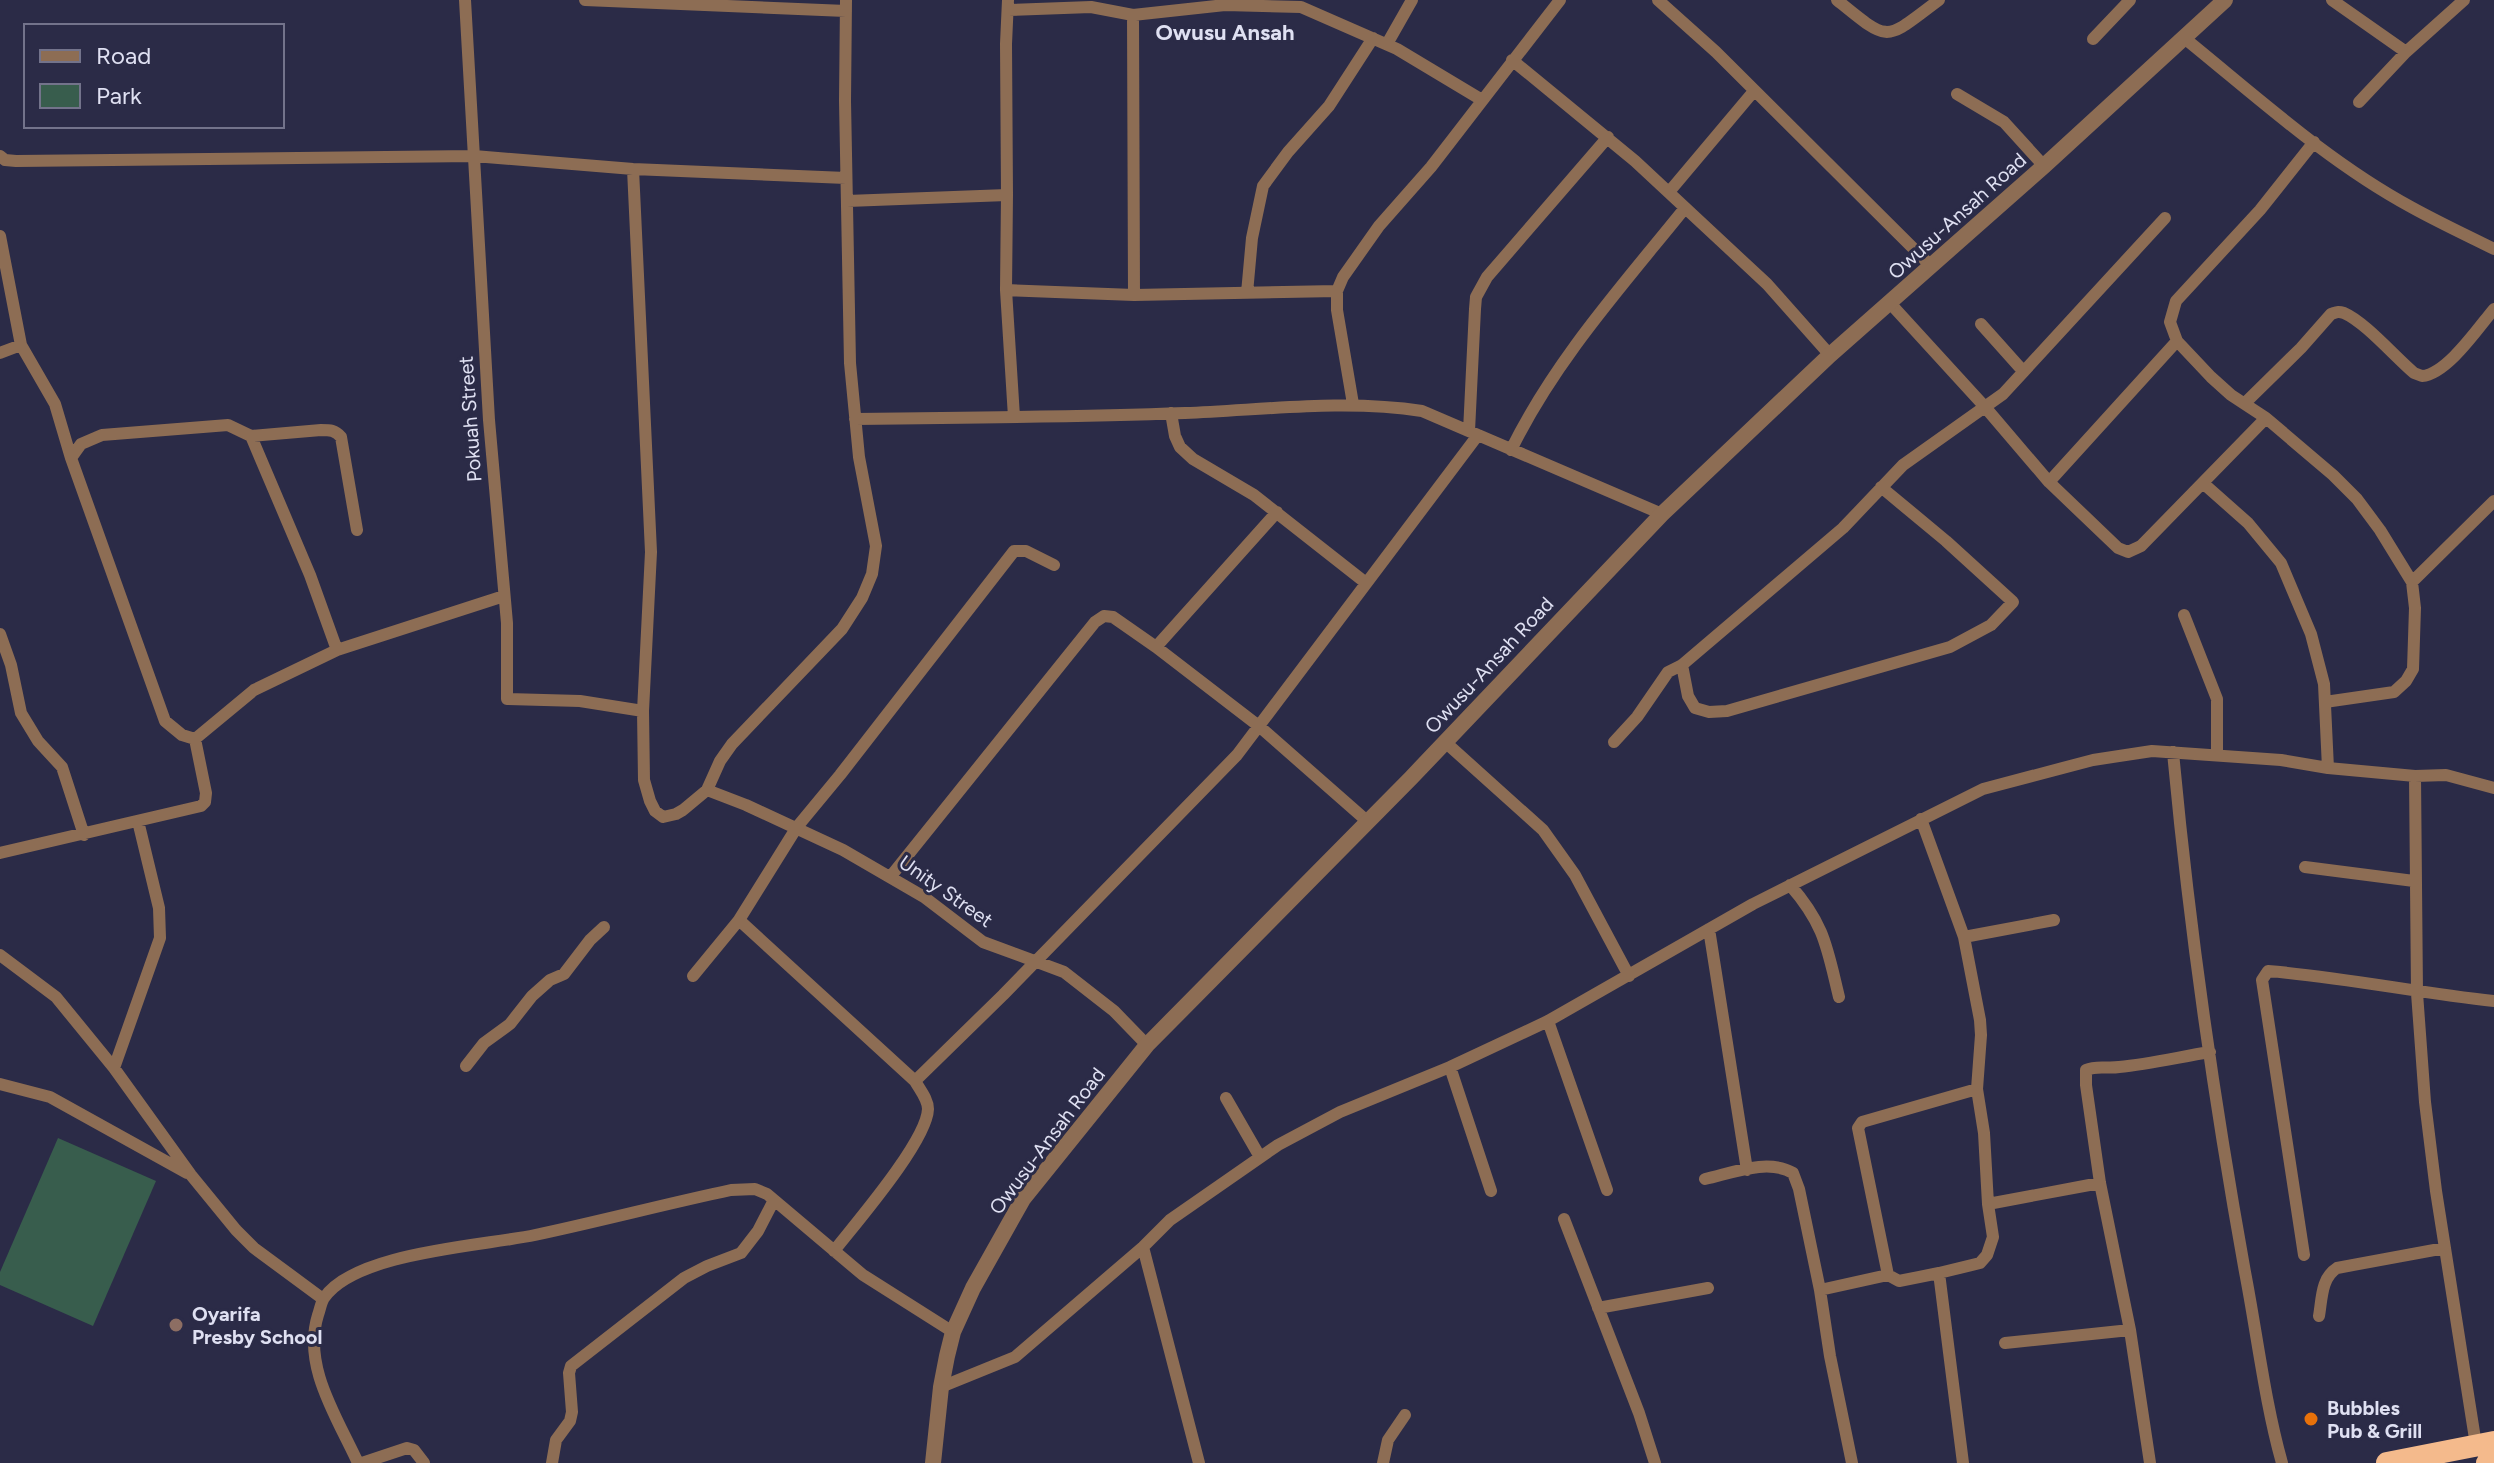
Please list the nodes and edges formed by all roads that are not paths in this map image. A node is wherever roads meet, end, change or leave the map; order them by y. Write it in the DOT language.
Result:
graph roads {
  1 [pos="465,0"];
  2 [pos="585,0"];
  3 [pos="1412,0"];
  4 [pos="1560,0"];
  5 [pos="1658,0"];
  6 [pos="1837,0"];
  7 [pos="1939,0"];
  8 [pos="2130,0"];
  9 [pos="2225,0"];
  10 [pos="2332,0"];
  11 [pos="2464,0"];
  12 [pos="846,5"];
  13 [pos="1008,5"];
  14 [pos="1118,7"];
  15 [pos="1133,15"];
  16 [pos="2183,37"];
  17 [pos="1373,38"];
  18 [pos="2093,39"];
  19 [pos="1387,44"];
  20 [pos="2406,52"];
  21 [pos="1512,60"];
  22 [pos="1754,91"];
  23 [pos="1957,94"];
  24 [pos="1482,100"];
  25 [pos="2359,102"];
  26 [pos="1608,137"];
  27 [pos="2314,142"];
  28 [pos="0,156"];
  29 [pos="474,156"];
  30 [pos="2044,166"];
  31 [pos="633,169"];
  32 [pos="846,178"];
  33 [pos="1669,192"];
  34 [pos="1007,195"];
  35 [pos="847,201"];
  36 [pos="1685,208"];
  37 [pos="2165,218"];
  38 [pos="0,236"];
  39 [pos="2494,249"];
  40 [pos="1931,266"];
  41 [pos="1006,290"];
  42 [pos="1337,291"];
  43 [pos="1247,293"];
  44 [pos="1134,295"];
  45 [pos="1889,302"];
  46 [pos="2494,309"];
  47 [pos="1981,324"];
  48 [pos="2177,341"];
  49 [pos="21,345"];
  50 [pos="0,353"];
  51 [pos="1830,355"];
  52 [pos="2023,371"];
  53 [pos="2245,403"];
  54 [pos="1353,404"];
  55 [pos="1985,407"];
  56 [pos="1171,413"];
  57 [pos="1014,417"];
  58 [pos="2266,418"];
  59 [pos="855,419"];
  60 [pos="1474,433"];
  61 [pos="251,436"];
  62 [pos="1511,450"];
  63 [pos="71,458"];
  64 [pos="2049,482"];
  65 [pos="2204,484"];
  66 [pos="1881,487"];
  67 [pos="2494,501"];
  68 [pos="1277,512"];
  69 [pos="1662,514"];
  70 [pos="357,530"];
  71 [pos="1054,565"];
  72 [pos="2412,582"];
  73 [pos="1366,583"];
  74 [pos="504,596"];
  75 [pos="2184,615"];
  76 [pos="0,634"];
  77 [pos="1156,647"];
  78 [pos="337,650"];
  79 [pos="1682,665"];
  80 [pos="2325,702"];
  81 [pos="643,711"];
  82 [pos="1260,727"];
  83 [pos="195,739"];
  84 [pos="1444,741"];
  85 [pos="1614,742"];
  86 [pos="2173,752"];
  87 [pos="2217,755"];
  88 [pos="2328,768"];
  89 [pos="2415,776"];
  90 [pos="2494,788"];
  91 [pos="707,790"];
  92 [pos="1921,819"];
  93 [pos="138,821"];
  94 [pos="1367,821"];
  95 [pos="797,827"];
  96 [pos="84,835"];
  97 [pos="2,847"];
  98 [pos="2305,867"];
  99 [pos="891,876"];
  100 [pos="2414,881"];
  101 [pos="1790,885"];
  102 [pos="739,920"];
  103 [pos="2054,920"];
  104 [pos="604,927"];
  105 [pos="1709,929"];
  106 [pos="1964,937"];
  107 [pos="0,955"];
  108 [pos="1036,960"];
  109 [pos="693,976"];
  110 [pos="1629,976"];
  111 [pos="2417,993"];
  112 [pos="1839,997"];
  113 [pos="2494,1001"];
  114 [pos="1548,1021"];
  115 [pos="1147,1045"];
  116 [pos="2210,1052"];
  117 [pos="466,1066"];
  118 [pos="1450,1067"];
  119 [pos="114,1068"];
  120 [pos="915,1081"];
  121 [pos="0,1084"];
  122 [pos="1977,1089"];
  123 [pos="1226,1098"];
  124 [pos="1260,1157"];
  125 [pos="1747,1170"];
  126 [pos="191,1175"];
  127 [pos="1705,1179"];
  128 [pos="2100,1183"];
  129 [pos="1607,1190"];
  130 [pos="1491,1191"];
  131 [pos="774,1200"];
  132 [pos="1988,1204"];
  133 [pos="1564,1219"];
  134 [pos="1143,1247"];
  135 [pos="2445,1248"];
  136 [pos="834,1251"];
  137 [pos="2304,1255"];
  138 [pos="1939,1273"];
  139 [pos="1888,1275"];
  140 [pos="1708,1288"];
  141 [pos="1820,1290"];
  142 [pos="323,1299"];
  143 [pos="1598,1308"];
  144 [pos="2319,1316"];
  145 [pos="2130,1330"];
  146 [pos="953,1332"];
  147 [pos="2005,1343"];
  148 [pos="941,1387"];
  149 [pos="1405,1415"];
  150 [pos="2486,1450"];
  151 [pos="2494,1462"];
  152 [pos="360,1463"];
  153 [pos="424,1463"];
  154 [pos="552,1463"];
  155 [pos="933,1463"];
  156 [pos="1199,1463"];
  157 [pos="1383,1463"];
  158 [pos="1655,1463"];
  159 [pos="1852,1463"];
  160 [pos="1963,1463"];
  161 [pos="2150,1463"];
  162 [pos="2282,1463"];
  163 [pos="2387,1463"];
  1 -- 29 [label="street, Pokuah Street"];
  2 -- 12 [label="street"];
  3 -- 19 [label="street"];
  4 -- 21 [label="street"];
  5 -- 22 [label="street"];
  6 -- 7 [label="street"];
  8 -- 18 [label="street"];
  9 -- 16 [label="street, Owusu-Ansah Road"];
  10 -- 20 [label="street"];
  11 -- 20 [label="street"];
  12 -- 32 [label="street"];
  13 -- 14 [label="street"];
  13 -- 34 [label="street"];
  14 -- 15 [label="street"];
  15 -- 17 [label="street"];
  15 -- 44 [label="street"];
  16 -- 27 [label="street"];
  16 -- 30 [label="street, Owusu-Ansah Road"];
  17 -- 19 [label="street"];
  17 -- 43 [label="street"];
  19 -- 24 [label="street"];
  20 -- 25 [label="street"];
  21 -- 24 [label="street"];
  21 -- 26 [label="street"];
  22 -- 33 [label="street"];
  22 -- 40 [label="street"];
  23 -- 30 [label="street"];
  24 -- 42 [label="street"];
  26 -- 33 [label="street"];
  26 -- 60 [label="street"];
  27 -- 39 [label="street"];
  27 -- 48 [label="street"];
  28 -- 29 [label="street"];
  29 -- 31 [label="street"];
  29 -- 74 [label="street, Pokuah Street"];
  30 -- 40 [label="street, Owusu-Ansah Road"];
  31 -- 32 [label="street"];
  31 -- 81 [label="street"];
  32 -- 35 [label="street"];
  33 -- 36 [label="street"];
  34 -- 35 [label="street"];
  34 -- 41 [label="street"];
  35 -- 59 [label="street"];
  36 -- 51 [label="street"];
  36 -- 62 [label="street"];
  37 -- 52 [label="street"];
  38 -- 49 [label="street"];
  40 -- 45 [label="street, Owusu-Ansah Road"];
  41 -- 44 [label="street"];
  41 -- 57 [label="street"];
  42 -- 43 [label="street"];
  42 -- 54 [label="street"];
  43 -- 44 [label="street"];
  45 -- 51 [label="street, Owusu-Ansah Road"];
  45 -- 55 [label="street"];
  46 -- 53 [label="street"];
  47 -- 52 [label="street"];
  48 -- 53 [label="street"];
  48 -- 64 [label="street"];
  49 -- 50 [label="street"];
  49 -- 63 [label="street"];
  51 -- 69 [label="street, Owusu-Ansah Road"];
  52 -- 55 [label="street"];
  53 -- 58 [label="street"];
  54 -- 56 [label="street"];
  54 -- 60 [label="street"];
  55 -- 64 [label="street"];
  55 -- 66 [label="street"];
  56 -- 57 [label="street"];
  56 -- 68 [label="street"];
  57 -- 59 [label="street"];
  58 -- 65 [label="street"];
  58 -- 72 [label="street"];
  59 -- 91 [label="street"];
  60 -- 62 [label="street"];
  60 -- 73 [label="street"];
  61 -- 63 [label="street"];
  61 -- 70 [label="street"];
  61 -- 78 [label="street"];
  62 -- 69 [label="street"];
  63 -- 83 [label="street"];
  64 -- 65 [label="street"];
  65 -- 80 [label="street"];
  66 -- 79 [label="street"];
  66 -- 79 [label="street"];
  67 -- 72 [label="street"];
  68 -- 73 [label="street"];
  68 -- 77 [label="street"];
  69 -- 84 [label="street, Owusu-Ansah Road"];
  71 -- 95 [label="street"];
  72 -- 80 [label="street"];
  73 -- 82 [label="street"];
  74 -- 78 [label="street"];
  74 -- 81 [label="street, Pokuah Street"];
  75 -- 87 [label="street"];
  76 -- 96 [label="street"];
  77 -- 82 [label="street"];
  77 -- 99 [label="street"];
  78 -- 83 [label="street"];
  79 -- 85 [label="street"];
  80 -- 88 [label="street"];
  81 -- 91 [label="street"];
  82 -- 94 [label="street"];
  82 -- 108 [label="street"];
  83 -- 93 [label="street"];
  84 -- 94 [label="street, Owusu-Ansah Road"];
  84 -- 110 [label="street"];
  86 -- 87 [label="street"];
  86 -- 92 [label="street"];
  86 -- 116 [label="street"];
  87 -- 88 [label="street"];
  88 -- 89 [label="street"];
  89 -- 90 [label="street"];
  89 -- 100 [label="street"];
  91 -- 95 [label="street, Unity Street"];
  92 -- 101 [label="street"];
  92 -- 106 [label="street"];
  93 -- 96 [label="street"];
  93 -- 119 [label="street"];
  94 -- 115 [label="street, Owusu-Ansah Road"];
  95 -- 99 [label="street, Unity Street"];
  95 -- 102 [label="street"];
  96 -- 97 [label="street"];
  98 -- 100 [label="street"];
  99 -- 108 [label="street, Unity Street"];
  100 -- 111 [label="street"];
  101 -- 105 [label="street"];
  101 -- 112 [label="street"];
  102 -- 109 [label="street"];
  102 -- 120 [label="street"];
  103 -- 106 [label="street"];
  104 -- 117 [label="street"];
  105 -- 110 [label="street"];
  105 -- 125 [label="street"];
  106 -- 122 [label="street"];
  107 -- 119 [label="street"];
  108 -- 115 [label="street, Unity Street"];
  108 -- 120 [label="street"];
  110 -- 114 [label="street"];
  111 -- 113 [label="street"];
  111 -- 135 [label="street"];
  111 -- 137 [label="street"];
  114 -- 118 [label="street"];
  114 -- 129 [label="street"];
  115 -- 146 [label="street, Owusu-Ansah Road"];
  116 -- 128 [label="street"];
  116 -- 162 [label="street"];
  118 -- 124 [label="street"];
  118 -- 130 [label="street"];
  119 -- 126 [label="street"];
  120 -- 136 [label="street"];
  121 -- 126 [label="street"];
  122 -- 132 [label="street"];
  122 -- 139 [label="street"];
  123 -- 124 [label="street"];
  124 -- 134 [label="street"];
  125 -- 127 [label="street"];
  125 -- 141 [label="street"];
  126 -- 142 [label="street"];
  128 -- 132 [label="street"];
  128 -- 145 [label="street"];
  131 -- 136 [label="street"];
  131 -- 142 [label="street"];
  131 -- 154 [label="street"];
  132 -- 138 [label="street"];
  133 -- 143 [label="street"];
  134 -- 148 [label="street"];
  134 -- 156 [label="street"];
  135 -- 144 [label="street"];
  135 -- 150 [label="street"];
  136 -- 146 [label="street"];
  138 -- 139 [label="street"];
  138 -- 160 [label="street"];
  139 -- 141 [label="street"];
  140 -- 143 [label="street"];
  141 -- 159 [label="street"];
  142 -- 152 [label="street"];
  143 -- 158 [label="street"];
  145 -- 147 [label="street"];
  145 -- 161 [label="street"];
  146 -- 148 [label="street, Owusu-Ansah Road"];
  148 -- 155 [label="street, Owusu-Ansah Road"];
  149 -- 157 [label="street"];
  150 -- 151 [label="highway"];
  150 -- 163 [label="highway"];
  152 -- 153 [label="street"];
}
